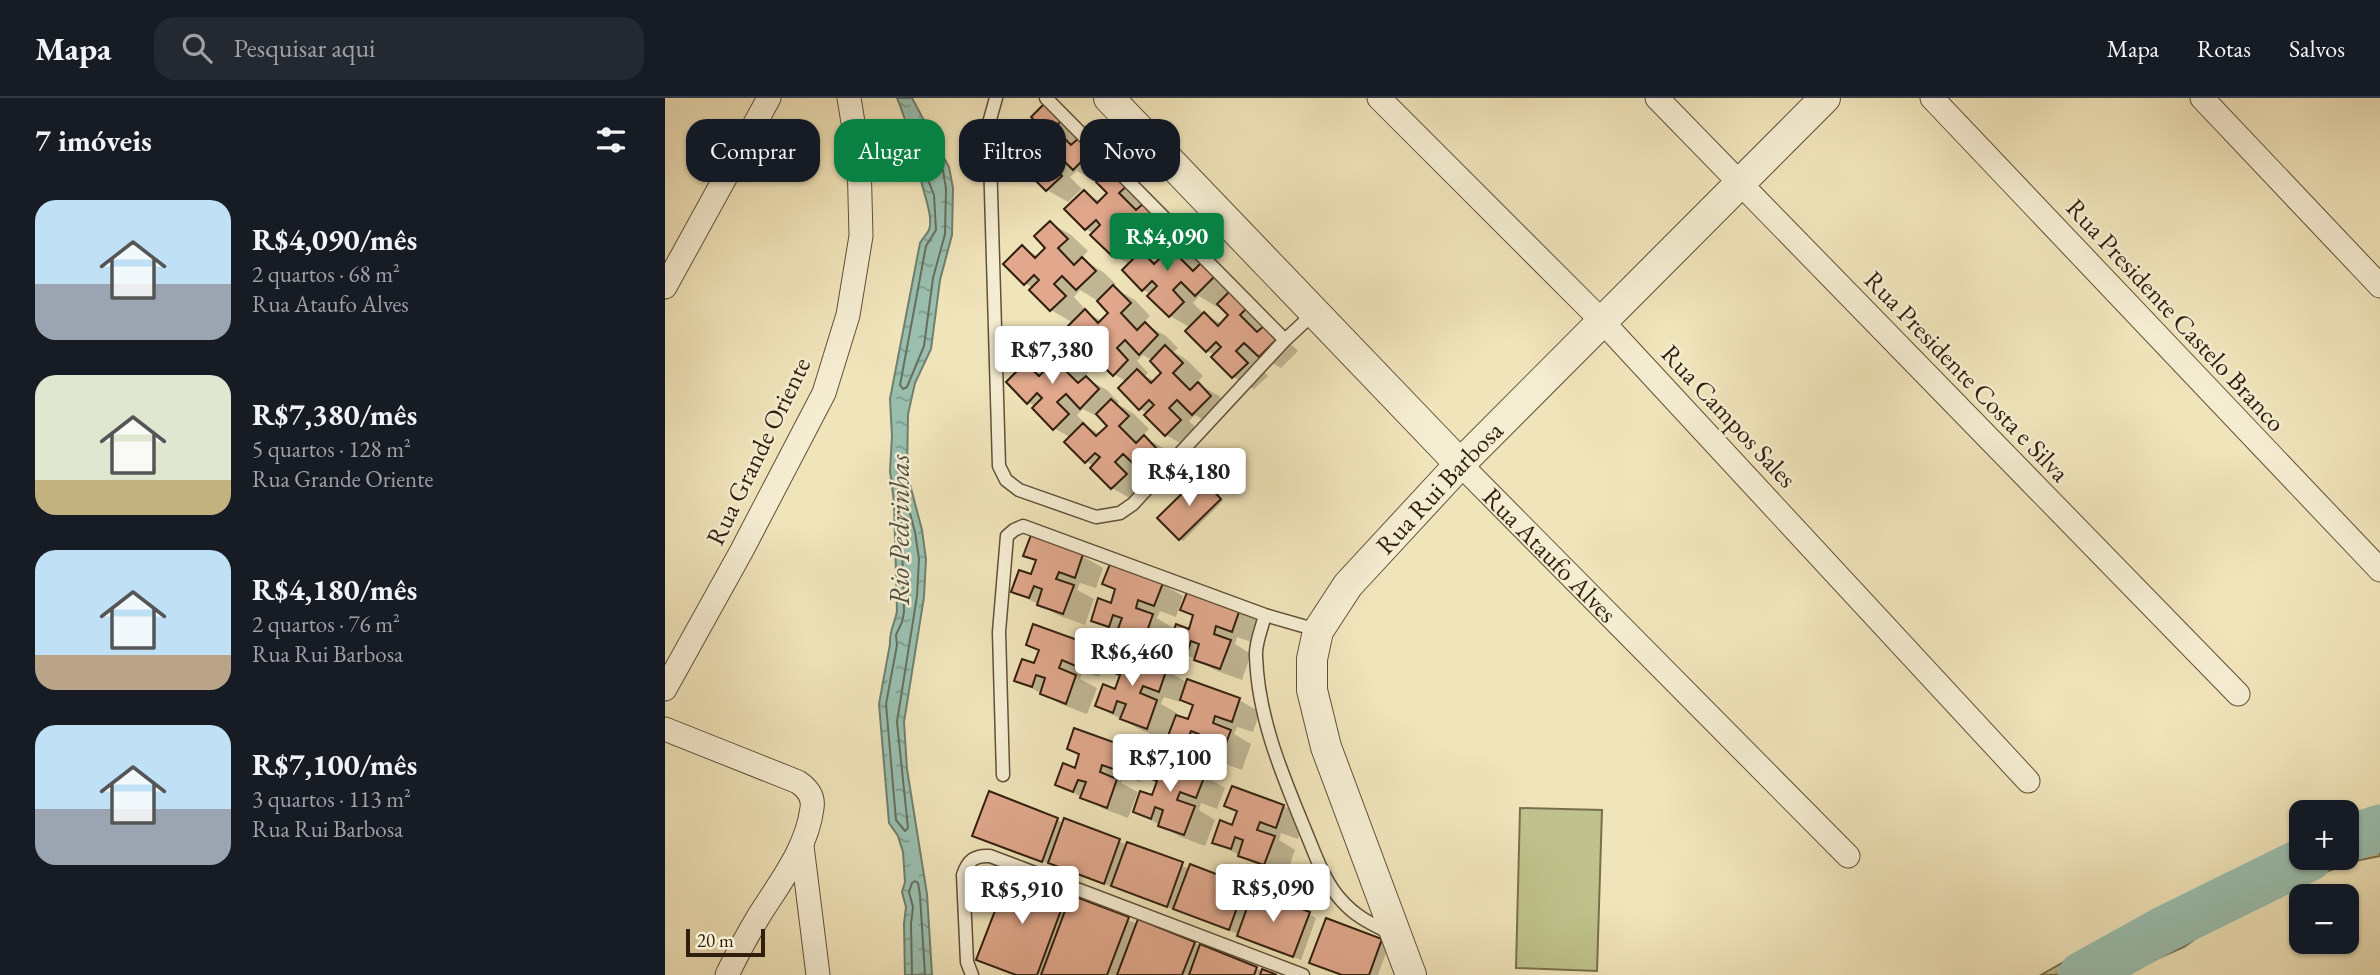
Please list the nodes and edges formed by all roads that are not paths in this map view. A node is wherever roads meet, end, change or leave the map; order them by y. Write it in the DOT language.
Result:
graph roads {
  1 [pos="769,98"];
  2 [pos="849,98"];
  3 [pos="996,98"];
  4 [pos="1046,98"];
  5 [pos="1109,98"];
  6 [pos="1379,98"];
  7 [pos="1657,98"];
  8 [pos="1825,98"];
  9 [pos="1932,98"];
  10 [pos="2202,98"];
  11 [pos="1741,184"];
  12 [pos="2380,286"];
  13 [pos="665,287"];
  14 [pos="1315,312"];
  15 [pos="1602,321"];
  16 [pos="1285,340"];
  17 [pos="1460,464"];
  18 [pos="2380,570"];
  19 [pos="1265,615"];
  20 [pos="1318,631"];
  21 [pos="665,689"];
  22 [pos="2238,694"];
  23 [pos="665,729"];
  24 [pos="1003,775"];
  25 [pos="2028,782"];
  26 [pos="802,846"];
  27 [pos="1848,856"];
  28 [pos="1394,935"];
  29 [pos="727,975"];
  30 [pos="818,975"];
  31 [pos="972,975"];
  32 [pos="1303,975"];
  33 [pos="1411,975"];
  1 -- 13 [label="street"];
  2 -- 21 [label="street, Rua Grande Oriente"];
  3 -- 16 [label="lane"];
  4 -- 16 [label="lane"];
  5 -- 14 [label="street, Rua Ataufo Alves"];
  6 -- 15 [label="street, Rua Campos Sales"];
  7 -- 11 [label="street, Rua Presidente Costa e Silva"];
  8 -- 11 [label="street, Rua Rui Barbosa"];
  9 -- 18 [label="street, Rua Presidente Castelo Branco"];
  10 -- 12 [label="street"];
  11 -- 15 [label="street, Rua Rui Barbosa"];
  11 -- 22 [label="street, Rua Presidente Costa e Silva"];
  14 -- 16 [label="lane"];
  14 -- 17 [label="street, Rua Ataufo Alves"];
  15 -- 17 [label="street, Rua Rui Barbosa"];
  15 -- 25 [label="street, Rua Campos Sales"];
  17 -- 20 [label="street, Rua Rui Barbosa"];
  17 -- 27 [label="street, Rua Ataufo Alves"];
  19 -- 20 [label="lane"];
  19 -- 24 [label="lane"];
  19 -- 28 [label="lane"];
  20 -- 28 [label="street, Rua Rui Barbosa"];
  23 -- 26 [label="street"];
  26 -- 29 [label="street"];
  26 -- 30 [label="street"];
  28 -- 33 [label="street, Rua Rui Barbosa"];
  31 -- 32 [label="lane"];
}
